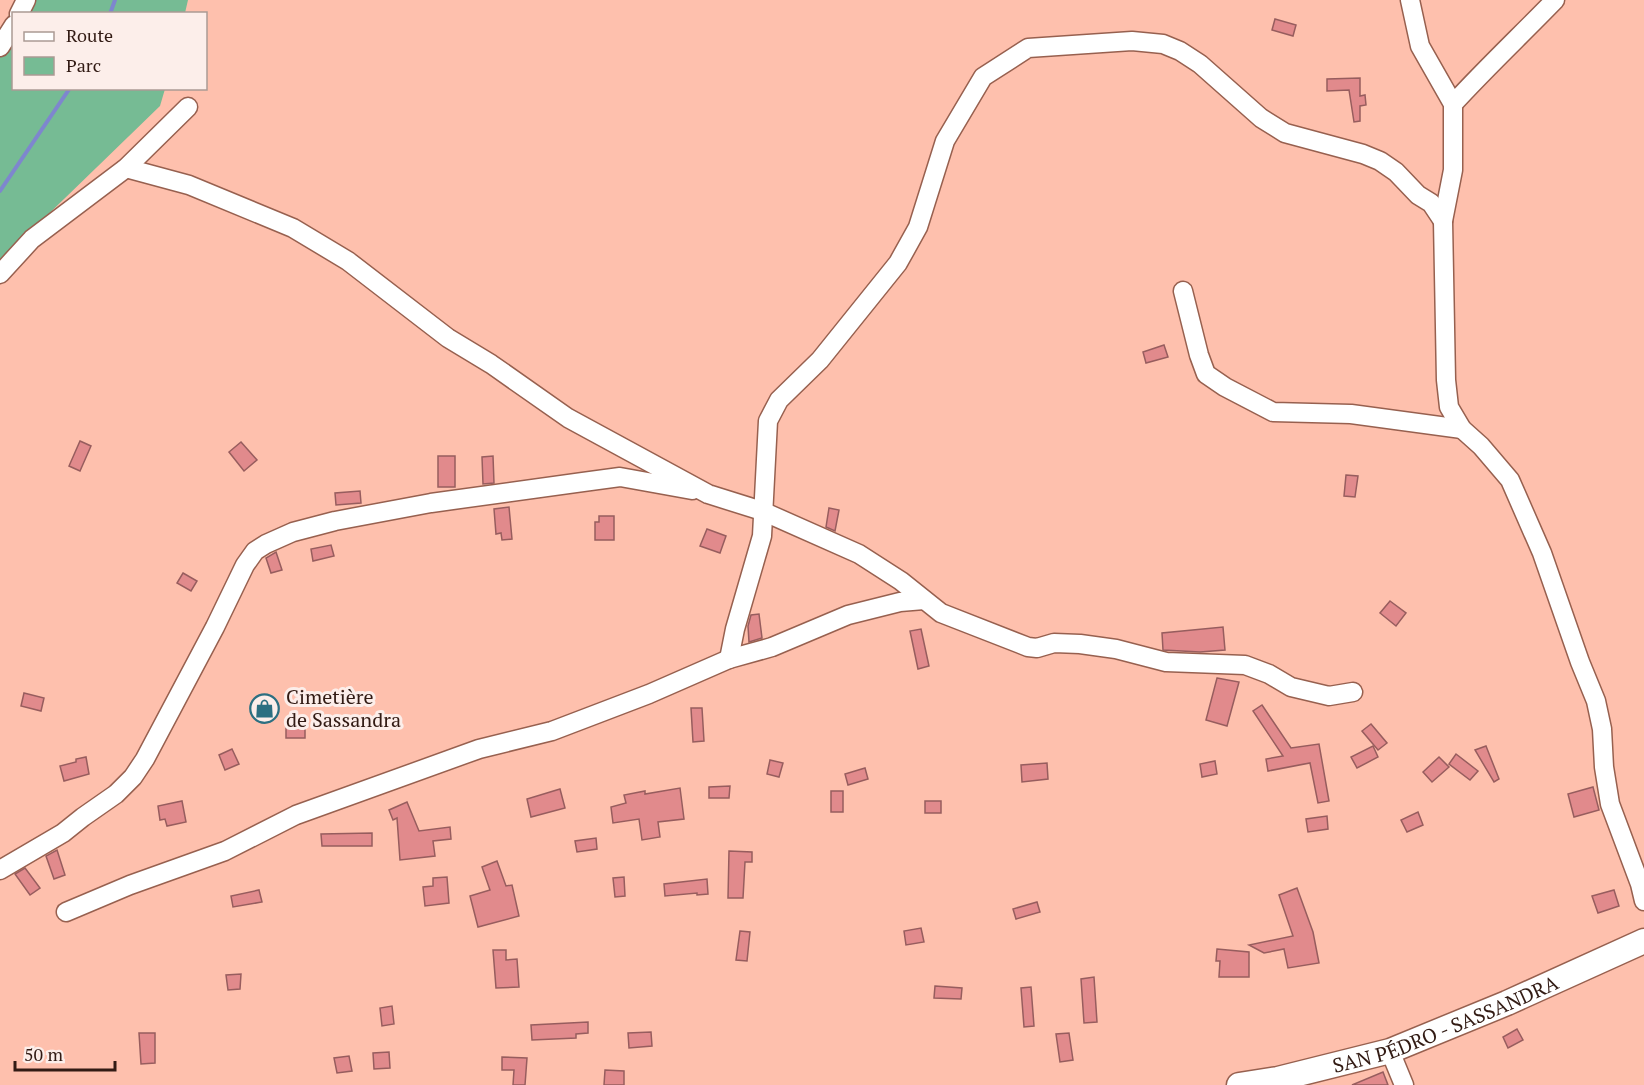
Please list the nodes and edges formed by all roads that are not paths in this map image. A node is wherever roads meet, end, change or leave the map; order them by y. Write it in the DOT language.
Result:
graph roads {
  1 [pos="1410,0"];
  2 [pos="1555,0"];
  3 [pos="12,28"];
  4 [pos="0,47"];
  5 [pos="1453,104"];
  6 [pos="188,107"];
  7 [pos="126,168"];
  8 [pos="1443,221"];
  9 [pos="0,274"];
  10 [pos="1184,291"];
  11 [pos="1462,429"];
  12 [pos="708,494"];
  13 [pos="762,511"];
  14 [pos="924,600"];
  15 [pos="729,660"];
  16 [pos="1353,692"];
  17 [pos="0,870"];
  18 [pos="1644,901"];
  19 [pos="66,912"];
  20 [pos="1644,941"];
  21 [pos="1390,1051"];
  22 [pos="1239,1085"];
  23 [pos="1404,1085"];
  1 -- 5 [label="street"];
  2 -- 5 [label="street"];
  3 -- 4 [label="street"];
  5 -- 8 [label="street"];
  6 -- 7 [label="street"];
  7 -- 9 [label="street"];
  7 -- 12 [label="street"];
  8 -- 11 [label="street"];
  8 -- 13 [label="street"];
  10 -- 11 [label="street"];
  11 -- 18 [label="street"];
  12 -- 13 [label="street"];
  12 -- 17 [label="street"];
  13 -- 14 [label="street"];
  13 -- 15 [label="street"];
  14 -- 15 [label="street"];
  14 -- 16 [label="street"];
  15 -- 19 [label="street"];
  20 -- 21 [label="main road, SAN PÉDRO - SASSANDRA"];
  21 -- 22 [label="main road, SAN PÉDRO - SASSANDRA"];
  21 -- 23 [label="street"];
}
